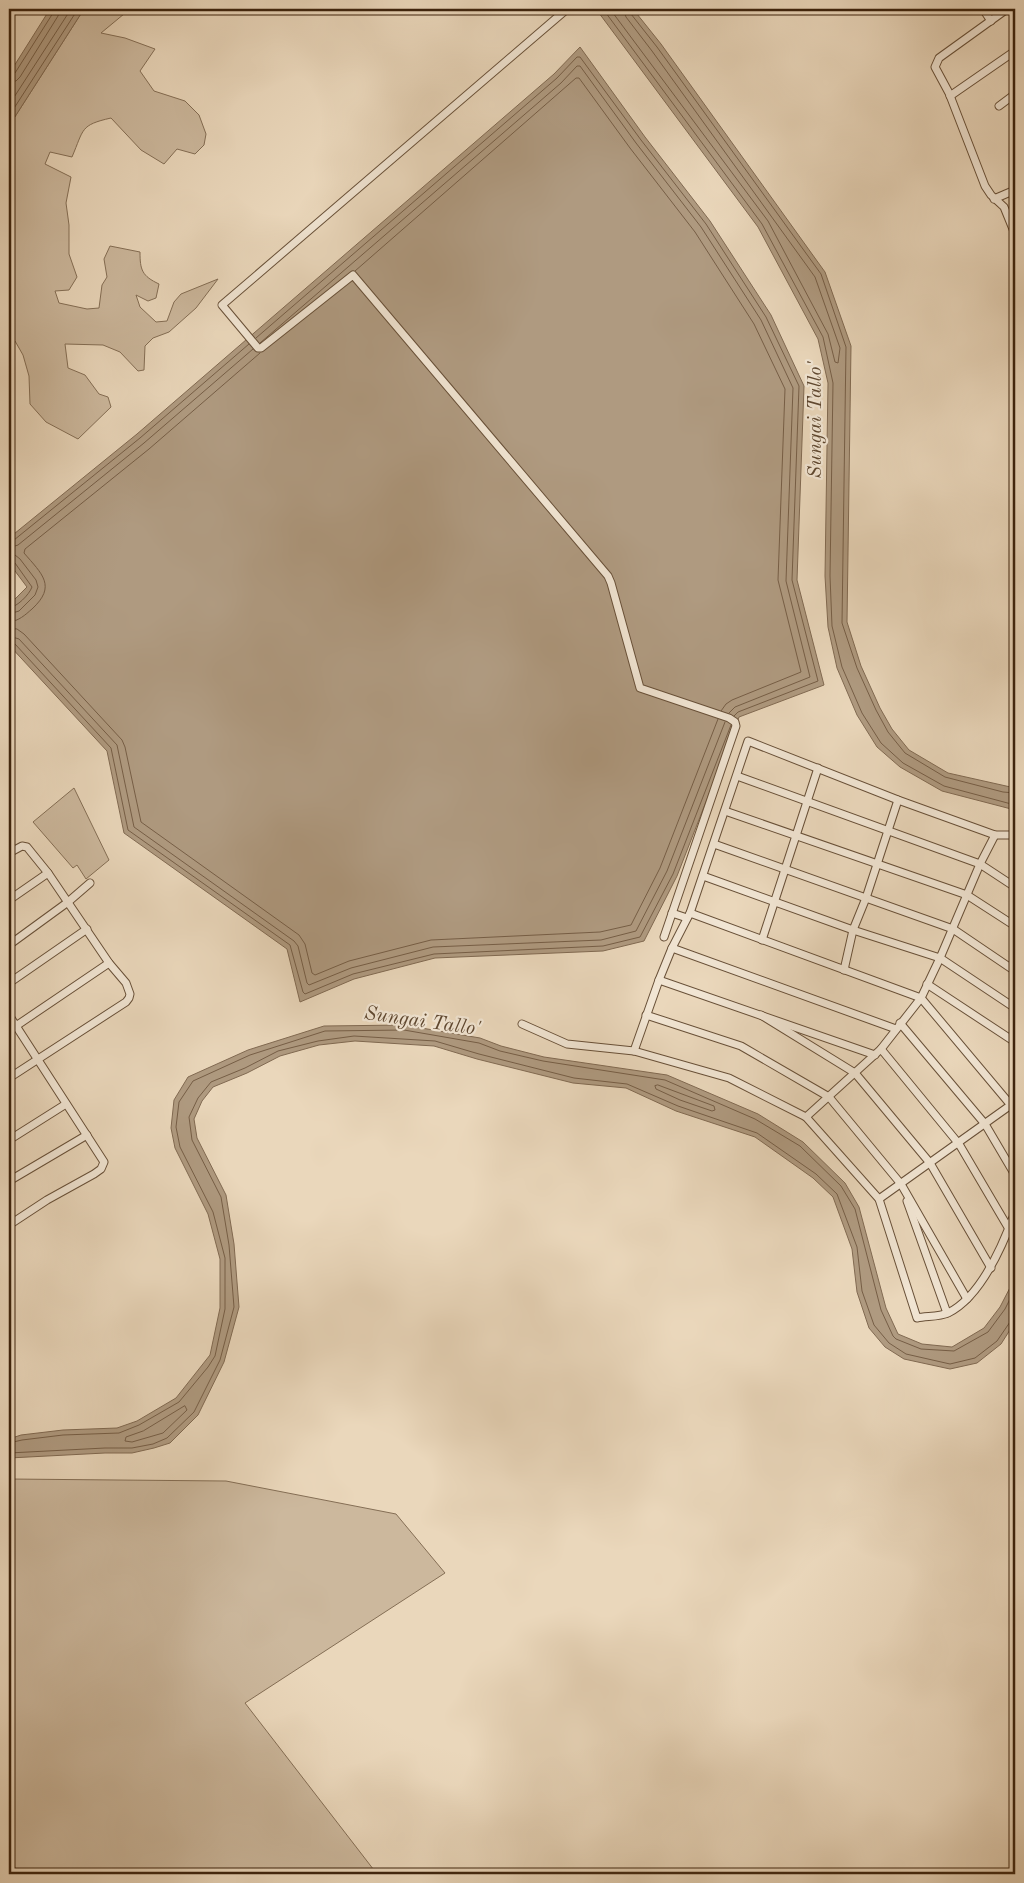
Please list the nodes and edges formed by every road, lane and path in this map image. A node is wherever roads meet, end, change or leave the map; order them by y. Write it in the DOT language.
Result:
graph roads {
  1 [pos="567,9"];
  2 [pos="983,9"];
  3 [pos="1007,9"];
  4 [pos="991,21"];
  5 [pos="1015,51"];
  6 [pos="1015,94"];
  7 [pos="950,96"];
  8 [pos="999,106"];
  9 [pos="1015,190"];
  10 [pos="994,199"];
  11 [pos="1015,234"];
  12 [pos="818,768"];
  13 [pos="737,776"];
  14 [pos="898,800"];
  15 [pos="807,802"];
  16 [pos="725,811"];
  17 [pos="888,831"];
  18 [pos="995,835"];
  19 [pos="795,836"];
  20 [pos="1015,838"];
  21 [pos="714,844"];
  22 [pos="9,853"];
  23 [pos="877,864"];
  24 [pos="980,864"];
  25 [pos="784,869"];
  26 [pos="48,873"];
  27 [pos="703,876"];
  28 [pos="90,883"];
  29 [pos="1015,886"];
  30 [pos="967,895"];
  31 [pos="866,898"];
  32 [pos="9,900"];
  33 [pos="774,901"];
  34 [pos="68,902"];
  35 [pos="672,913"];
  36 [pos="689,916"];
  37 [pos="1015,926"];
  38 [pos="87,929"];
  39 [pos="953,929"];
  40 [pos="853,930"];
  41 [pos="664,937"];
  42 [pos="762,940"];
  43 [pos="9,945"];
  44 [pos="672,948"];
  45 [pos="940,958"];
  46 [pos="109,963"];
  47 [pos="844,970"];
  48 [pos="1015,972"];
  49 [pos="659,980"];
  50 [pos="9,983"];
  51 [pos="928,984"];
  52 [pos="921,998"];
  53 [pos="1015,1008"];
  54 [pos="9,1015"];
  55 [pos="646,1015"];
  56 [pos="760,1015"];
  57 [pos="522,1024"];
  58 [pos="16,1026"];
  59 [pos="898,1026"];
  60 [pos="1015,1042"];
  61 [pos="634,1051"];
  62 [pos="878,1052"];
  63 [pos="38,1060"];
  64 [pos="855,1073"];
  65 [pos="9,1078"];
  66 [pos="9,1083"];
  67 [pos="9,1093"];
  68 [pos="829,1097"];
  69 [pos="66,1104"];
  70 [pos="1014,1106"];
  71 [pos="806,1118"];
  72 [pos="985,1124"];
  73 [pos="87,1135"];
  74 [pos="9,1140"];
  75 [pos="958,1144"];
  76 [pos="930,1163"];
  77 [pos="1015,1175"];
  78 [pos="9,1181"];
  79 [pos="901,1184"];
  80 [pos="879,1199"];
  81 [pos="1015,1212"];
  82 [pos="9,1225"];
  83 [pos="1009,1229"];
  84 [pos="991,1268"];
  85 [pos="967,1299"];
  86 [pos="947,1313"];
  1 -- 35 [label="street"];
  2 -- 4 [label="street"];
  3 -- 4 [label="street"];
  4 -- 7 [label="street"];
  5 -- 7 [label="street"];
  6 -- 8 [label="street"];
  7 -- 10 [label="street"];
  9 -- 10 [label="street"];
  10 -- 11 [label="street"];
  12 -- 13 [label="street"];
  12 -- 14 [label="street"];
  12 -- 15 [label="street"];
  13 -- 15 [label="street"];
  13 -- 16 [label="street"];
  14 -- 17 [label="street"];
  14 -- 18 [label="street"];
  15 -- 17 [label="street"];
  15 -- 19 [label="street"];
  16 -- 19 [label="street"];
  16 -- 21 [label="street"];
  17 -- 23 [label="street"];
  17 -- 24 [label="street"];
  18 -- 20 [label="street"];
  18 -- 24 [label="street"];
  19 -- 23 [label="street"];
  19 -- 25 [label="street"];
  21 -- 25 [label="street"];
  21 -- 27 [label="street"];
  22 -- 26 [label="street"];
  23 -- 30 [label="street"];
  23 -- 31 [label="street"];
  24 -- 29 [label="street"];
  24 -- 30 [label="street"];
  25 -- 31 [label="street"];
  25 -- 33 [label="street"];
  26 -- 32 [label="street"];
  26 -- 34 [label="street"];
  27 -- 33 [label="street"];
  27 -- 36 [label="street"];
  28 -- 34 [label="street"];
  30 -- 37 [label="street"];
  30 -- 39 [label="street"];
  31 -- 39 [label="street"];
  31 -- 40 [label="street"];
  33 -- 40 [label="street"];
  33 -- 42 [label="street"];
  34 -- 38 [label="street"];
  34 -- 43 [label="street"];
  35 -- 36 [label="street"];
  35 -- 41 [label="street"];
  36 -- 42 [label="street"];
  36 -- 44 [label="street"];
  38 -- 46 [label="street"];
  38 -- 50 [label="street"];
  39 -- 45 [label="street"];
  39 -- 48 [label="street"];
  40 -- 45 [label="street"];
  40 -- 47 [label="street"];
  42 -- 47 [label="street"];
  44 -- 49 [label="street"];
  44 -- 59 [label="street"];
  45 -- 51 [label="street"];
  45 -- 53 [label="street"];
  46 -- 58 [label="street"];
  46 -- 63 [label="street"];
  47 -- 52 [label="street"];
  49 -- 55 [label="street"];
  49 -- 56 [label="street"];
  51 -- 52 [label="street"];
  51 -- 60 [label="street"];
  52 -- 59 [label="street"];
  52 -- 70 [label="street"];
  54 -- 58 [label="street"];
  55 -- 61 [label="street"];
  55 -- 68 [label="street"];
  56 -- 62 [label="street"];
  56 -- 64 [label="street"];
  57 -- 61 [label="street"];
  58 -- 63 [label="street"];
  59 -- 62 [label="street"];
  59 -- 72 [label="street"];
  61 -- 71 [label="street"];
  62 -- 64 [label="street"];
  62 -- 75 [label="street"];
  63 -- 65 [label="street"];
  63 -- 69 [label="street"];
  64 -- 68 [label="street"];
  64 -- 76 [label="street"];
  66 -- 67 [label="street"];
  68 -- 71 [label="street"];
  68 -- 79 [label="street"];
  69 -- 73 [label="street"];
  69 -- 74 [label="street"];
  70 -- 72 [label="street"];
  71 -- 80 [label="street"];
  72 -- 75 [label="street"];
  72 -- 77 [label="street"];
  73 -- 78 [label="street"];
  73 -- 82 [label="street"];
  75 -- 76 [label="street"];
  75 -- 83 [label="street"];
  76 -- 79 [label="street"];
  76 -- 84 [label="street"];
  79 -- 80 [label="street"];
  79 -- 85 [label="street"];
  79 -- 86 [label="street"];
  80 -- 86 [label="street"];
  81 -- 83 [label="street"];
  83 -- 84 [label="street"];
  84 -- 85 [label="street"];
  85 -- 86 [label="street"];
}
